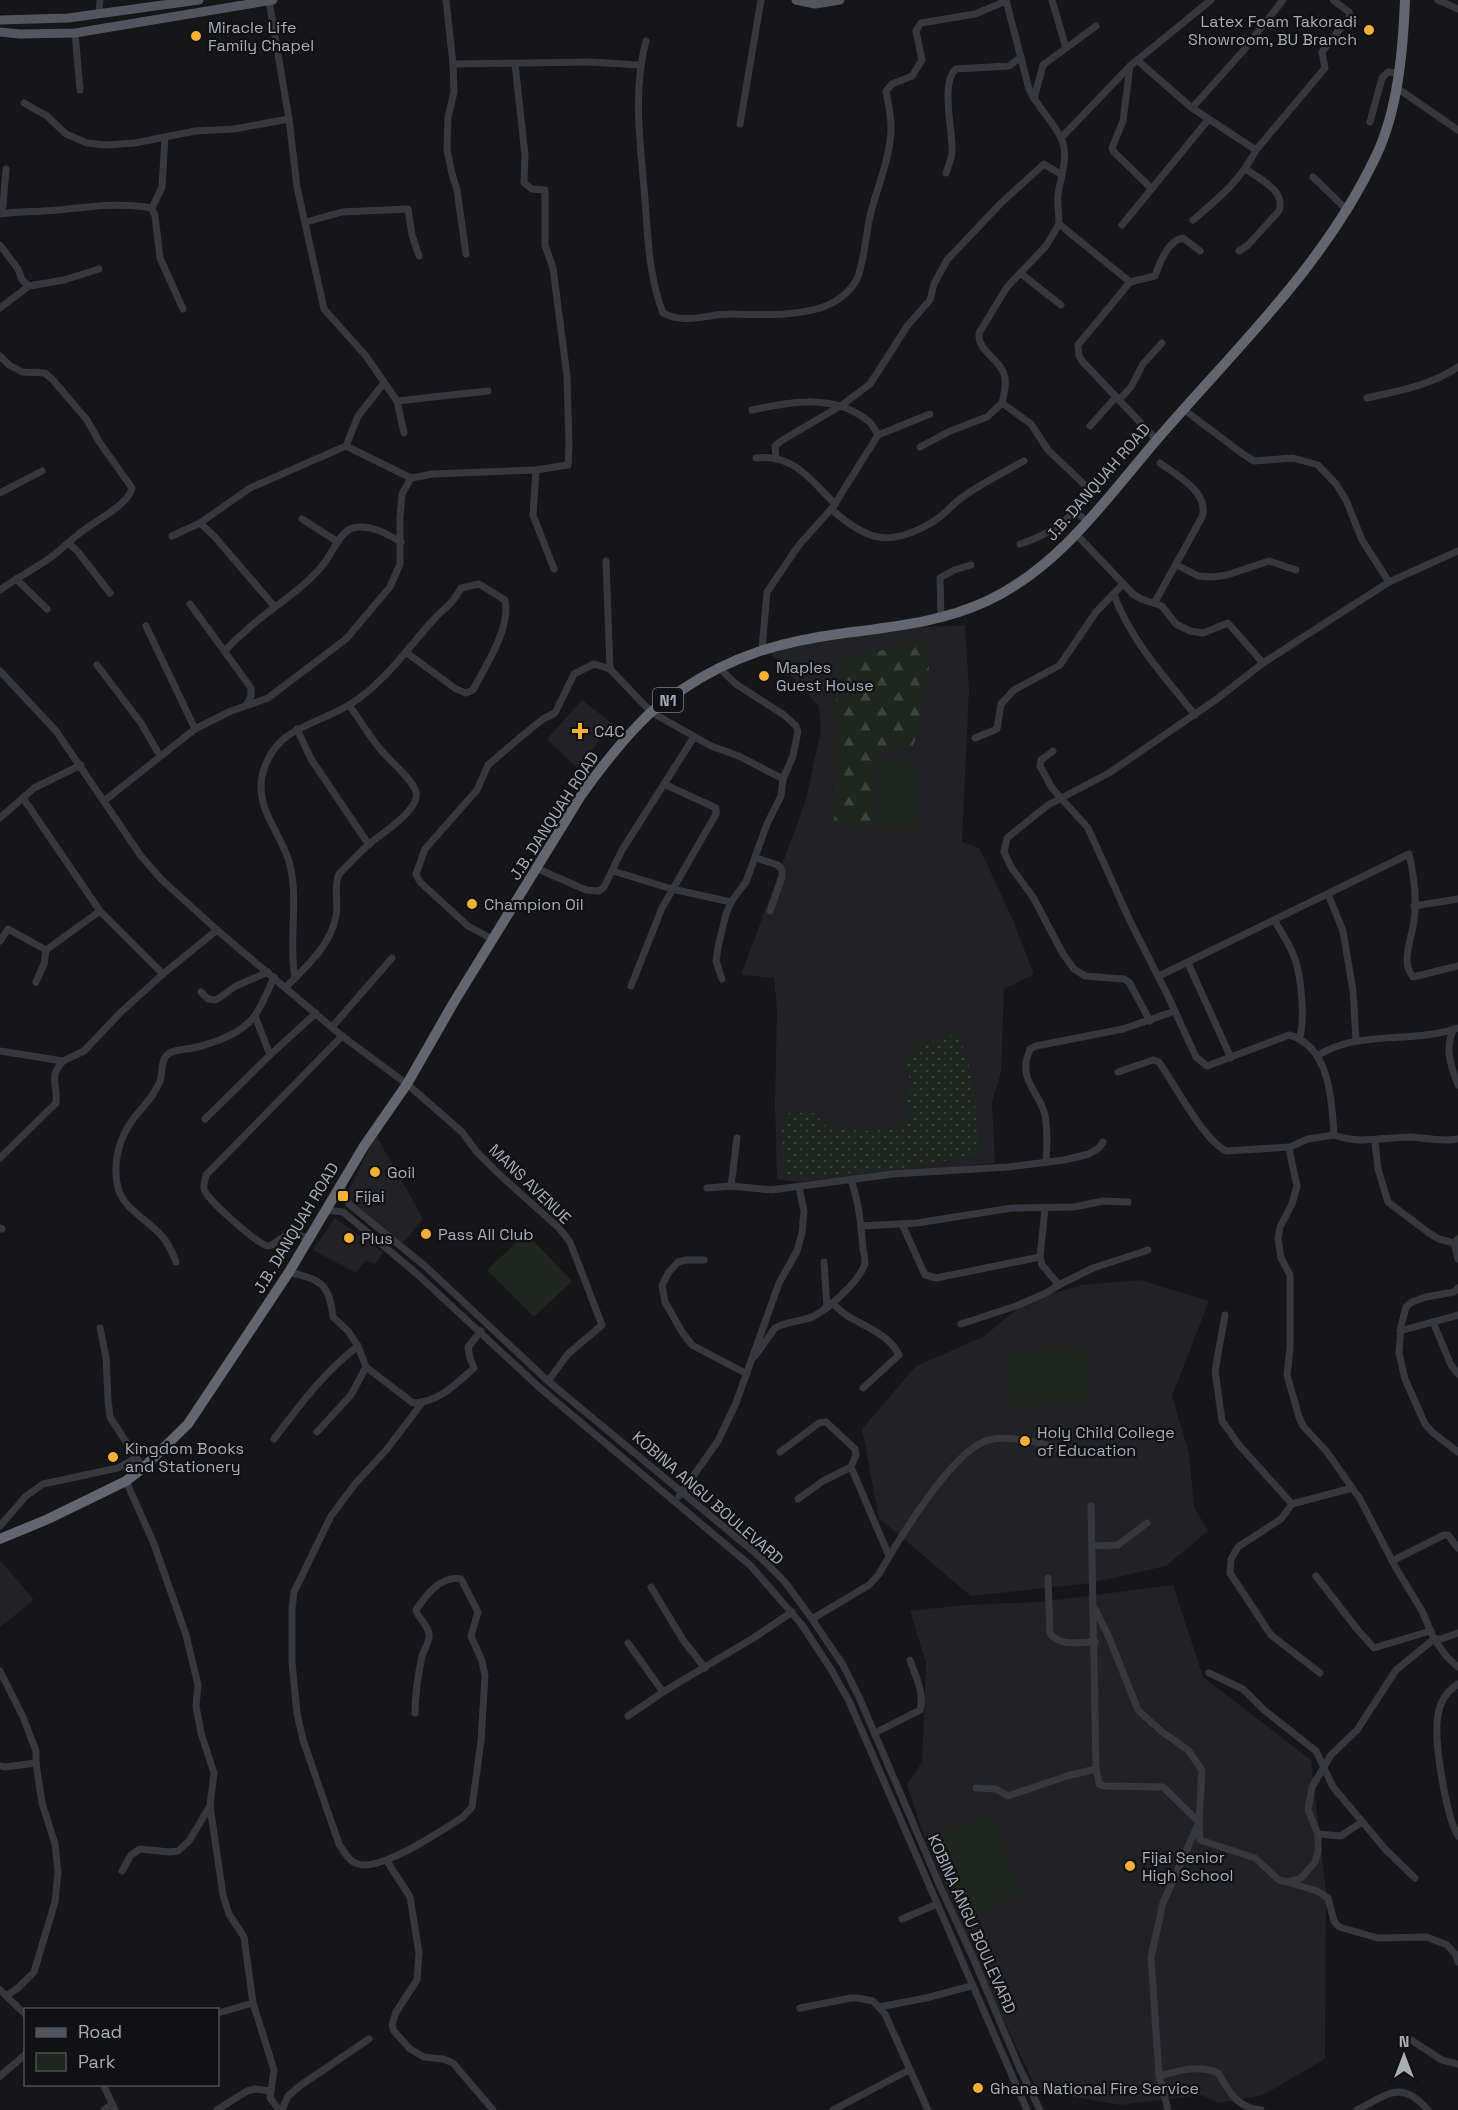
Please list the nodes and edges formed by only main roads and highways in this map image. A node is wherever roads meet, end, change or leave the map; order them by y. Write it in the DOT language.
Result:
graph roads {
  1 [pos="199,0"];
  2 [pos="271,0"];
  3 [pos="796,0"];
  4 [pos="840,0"];
  5 [pos="1405,0"];
  6 [pos="0,20"];
  7 [pos="0,32"];
  8 [pos="0,1539"];
  1 -- 6 [label="main road"];
  2 -- 7 [label="main road"];
  3 -- 4 [label="main road"];
  5 -- 8 [label="highway, J.B. DANQUAH ROAD / N1"];
}
